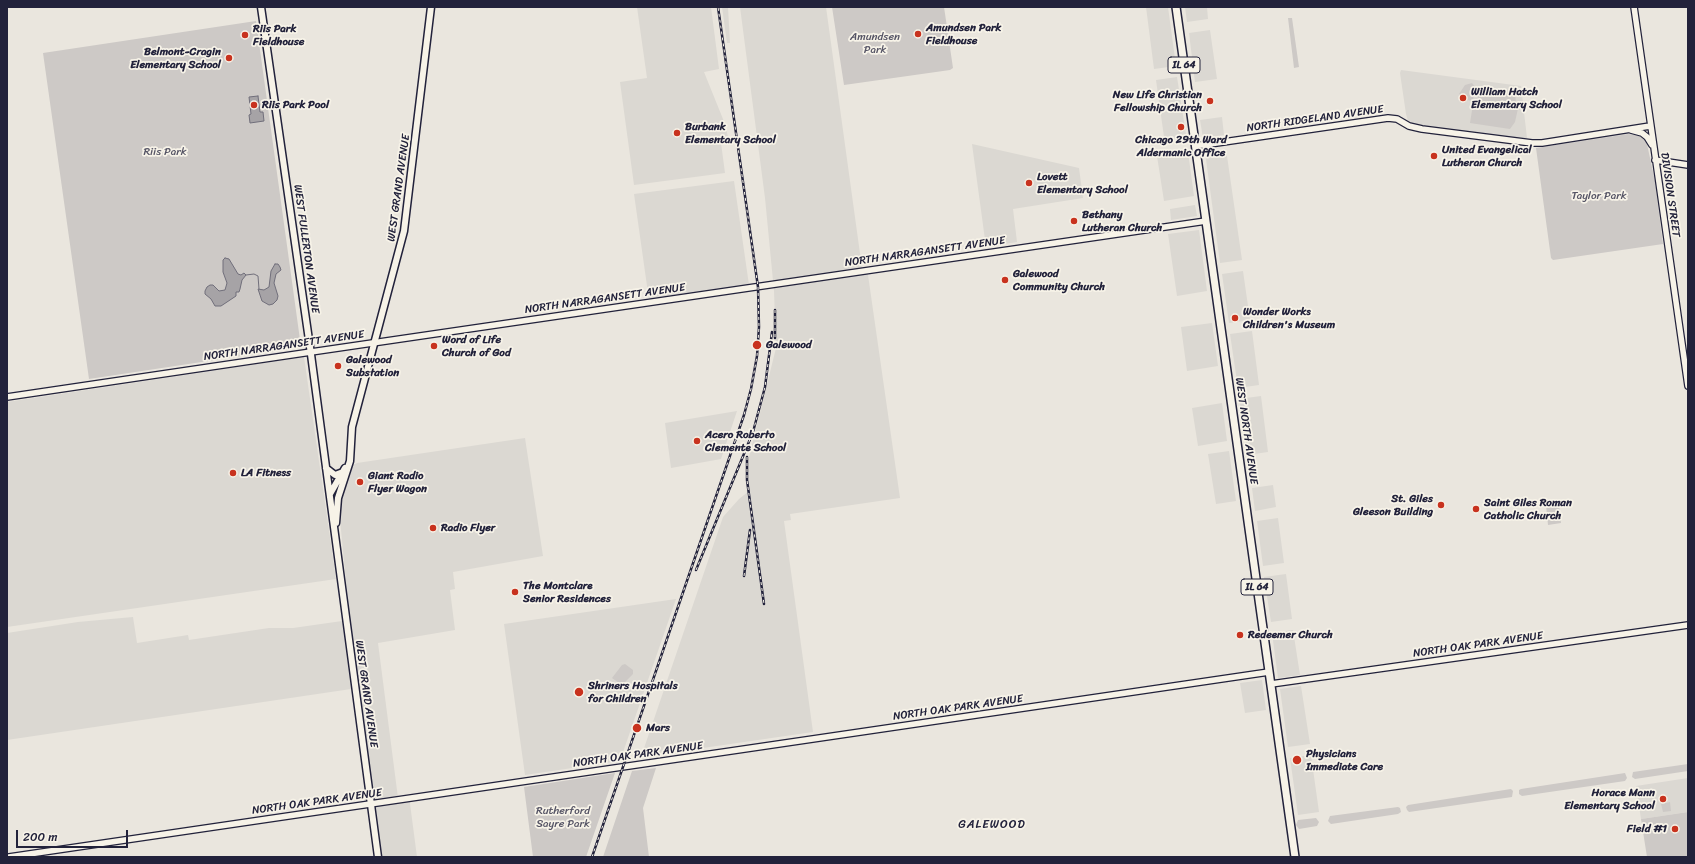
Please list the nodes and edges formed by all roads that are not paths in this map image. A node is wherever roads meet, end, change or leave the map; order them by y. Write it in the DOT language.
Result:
graph roads {
  1 [pos="261,7"];
  2 [pos="431,7"];
  3 [pos="1176,7"];
  4 [pos="1634,7"];
  5 [pos="1650,126"];
  6 [pos="1629,129"];
  7 [pos="1195,145"];
  8 [pos="1653,149"];
  9 [pos="1655,160"];
  10 [pos="1688,165"];
  11 [pos="1206,221"];
  12 [pos="374,342"];
  13 [pos="311,352"];
  14 [pos="1688,386"];
  15 [pos="7,398"];
  16 [pos="350,461"];
  17 [pos="326,468"];
  18 [pos="343,472"];
  19 [pos="330,494"];
  20 [pos="335,535"];
  21 [pos="1688,625"];
  22 [pos="1269,672"];
  23 [pos="1271,684"];
  24 [pos="371,804"];
  25 [pos="9,857"];
  26 [pos="378,857"];
  27 [pos="1295,857"];
  1 -- 13 [label="main road, WEST FULLERTON AVENUE"];
  2 -- 12 [label="main road, WEST GRAND AVENUE"];
  3 -- 7 [label="main road, WEST NORTH AVENUE / IL 64"];
  4 -- 5 [label="street, DIVISION STREET"];
  5 -- 6 [label="street, NORTH RIDGELAND AVENUE"];
  5 -- 8 [label="street, DIVISION STREET"];
  6 -- 7 [label="street, NORTH RIDGELAND AVENUE"];
  6 -- 8 [label="street"];
  7 -- 11 [label="main road, WEST NORTH AVENUE / IL 64"];
  8 -- 9 [label="street, DIVISION STREET"];
  9 -- 10 [label="street"];
  9 -- 14 [label="street, DIVISION STREET"];
  11 -- 12 [label="street, NORTH NARRAGANSETT AVENUE"];
  11 -- 22 [label="main road, WEST NORTH AVENUE / IL 64"];
  12 -- 13 [label="street, NORTH NARRAGANSETT AVENUE"];
  12 -- 16 [label="main road, WEST GRAND AVENUE"];
  13 -- 15 [label="street, NORTH NARRAGANSETT AVENUE"];
  13 -- 17 [label="main road, WEST FULLERTON AVENUE"];
  16 -- 18 [label="main road, WEST GRAND AVENUE"];
  16 -- 20 [label="main road, WEST GRAND AVENUE"];
  17 -- 18 [label="main road"];
  17 -- 19 [label="main road, WEST FULLERTON AVENUE"];
  18 -- 19 [label="main road, WEST GRAND AVENUE"];
  19 -- 20 [label="main road, WEST GRAND AVENUE"];
  20 -- 24 [label="main road, WEST GRAND AVENUE"];
  21 -- 23 [label="street, NORTH OAK PARK AVENUE"];
  22 -- 23 [label="main road, WEST NORTH AVENUE / IL 64"];
  22 -- 24 [label="street, NORTH OAK PARK AVENUE"];
  23 -- 27 [label="main road, WEST NORTH AVENUE / IL 64"];
  24 -- 25 [label="street, NORTH OAK PARK AVENUE"];
  24 -- 26 [label="main road, WEST GRAND AVENUE"];
}
